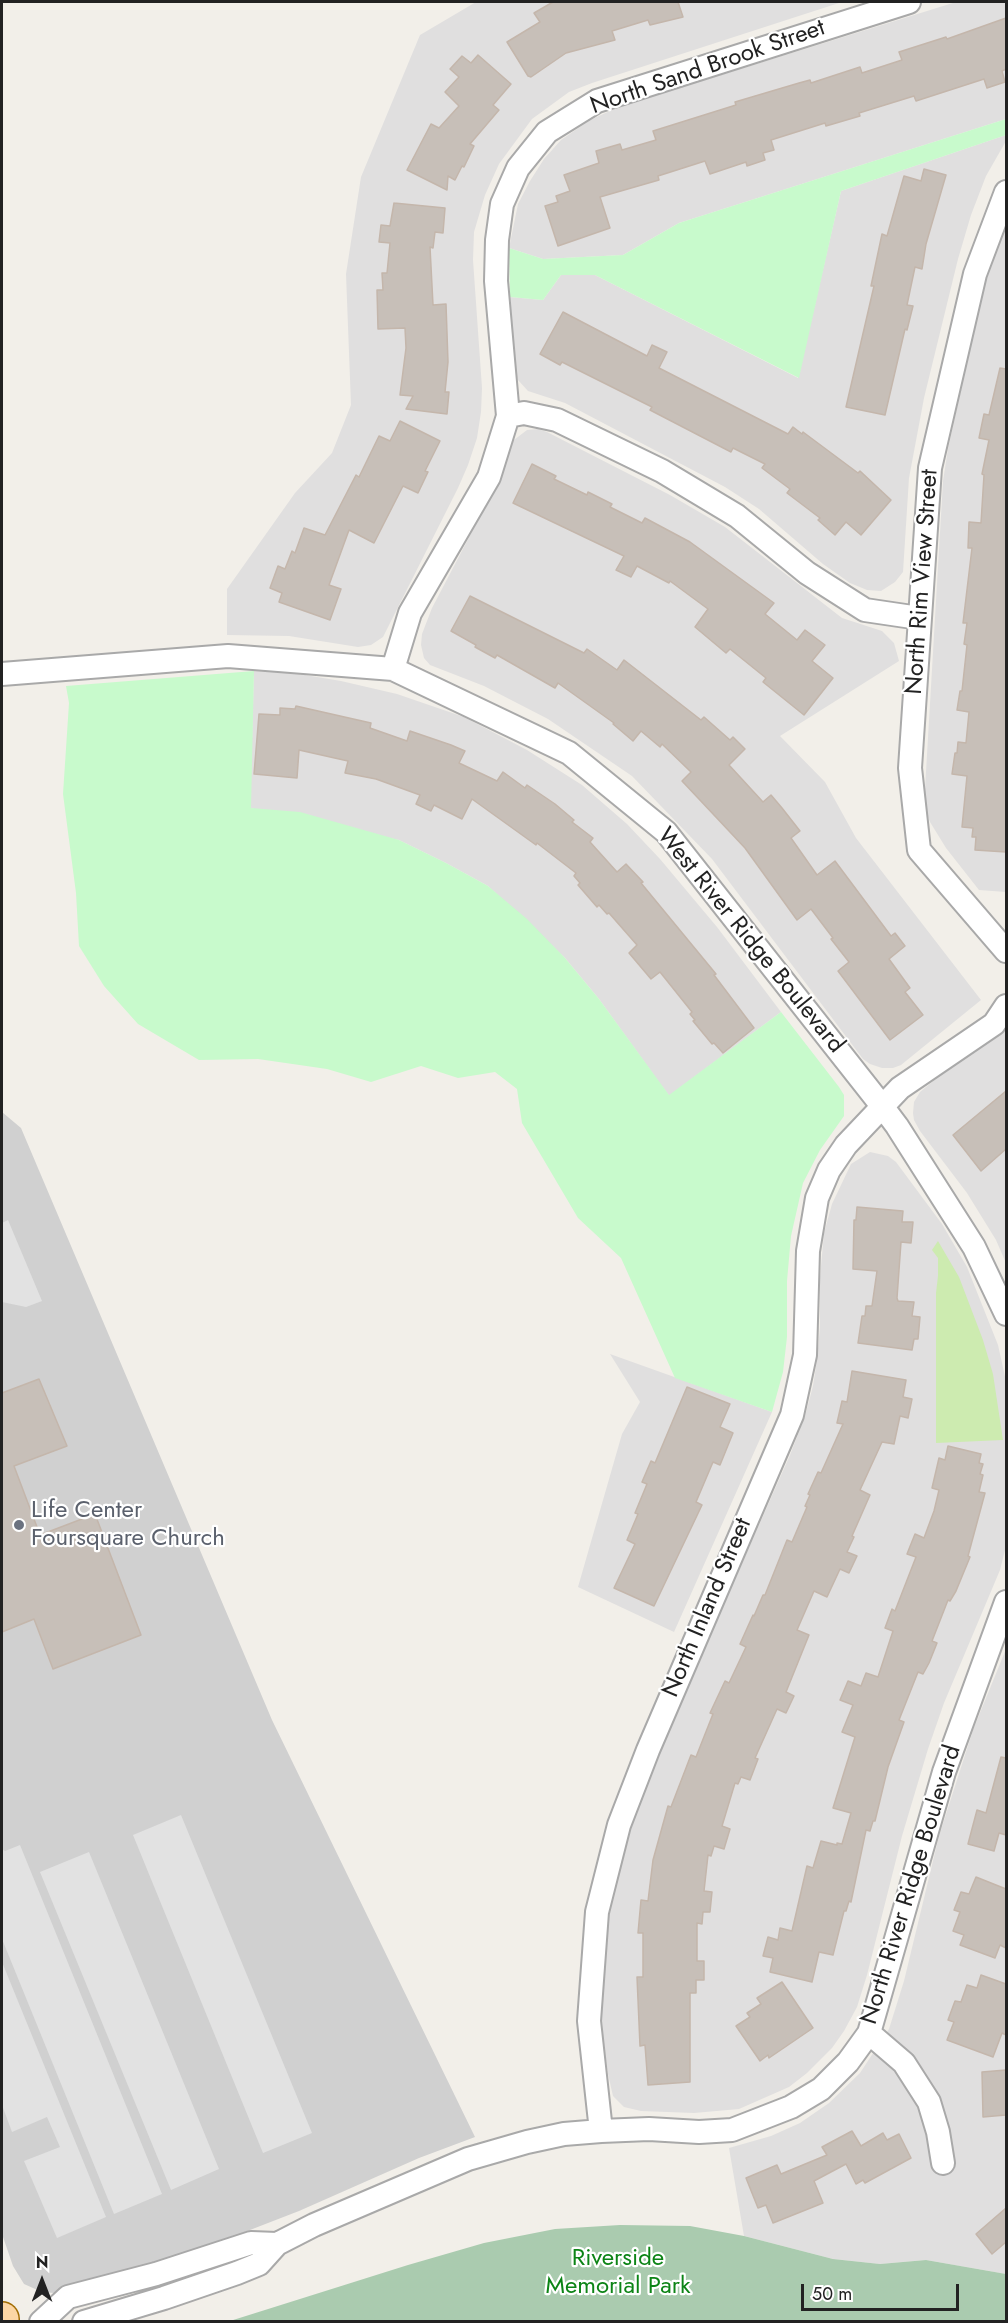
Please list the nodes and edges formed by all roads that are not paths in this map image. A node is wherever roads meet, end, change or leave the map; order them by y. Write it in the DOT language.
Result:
graph roads {
  1 [pos="909,2"];
  2 [pos="1006,192"];
  3 [pos="508,416"];
  4 [pos="919,618"];
  5 [pos="393,669"];
  6 [pos="2,674"];
  7 [pos="1006,951"];
  8 [pos="1006,1006"];
  9 [pos="882,1106"];
  10 [pos="1006,1314"];
  11 [pos="1006,1602"];
  12 [pos="869,2033"];
  13 [pos="601,2131"];
  14 [pos="944,2163"];
  15 [pos="277,2244"];
  16 [pos="156,2274"];
  17 [pos="164,2298"];
  18 [pos="41,2322"];
  19 [pos="84,2322"];
  1 -- 3 [label="street, North Sand Brook Street"];
  2 -- 4 [label="street, North Rim View Street"];
  3 -- 4 [label="street"];
  3 -- 5 [label="street, North Sand Brook Street"];
  4 -- 7 [label="street, North Rim View Street"];
  5 -- 6 [label="street, West River Ridge Boulevard"];
  5 -- 9 [label="street, West River Ridge Boulevard"];
  8 -- 9 [label="street, North Inland Street"];
  9 -- 10 [label="street, West River Ridge Boulevard"];
  9 -- 13 [label="street, North Inland Street"];
  11 -- 12 [label="street, North River Ridge Boulevard"];
  12 -- 13 [label="street, North River Ridge Boulevard"];
  12 -- 14 [label="street"];
  13 -- 15 [label="street, North River Ridge Boulevard"];
  15 -- 16 [label="street, North River Ridge Boulevard"];
  15 -- 17 [label="street, North River Ridge Boulevard"];
  16 -- 17 [label="street"];
  16 -- 18 [label="street, North River Ridge Boulevard"];
  17 -- 19 [label="street, North River Ridge Boulevard"];
}
